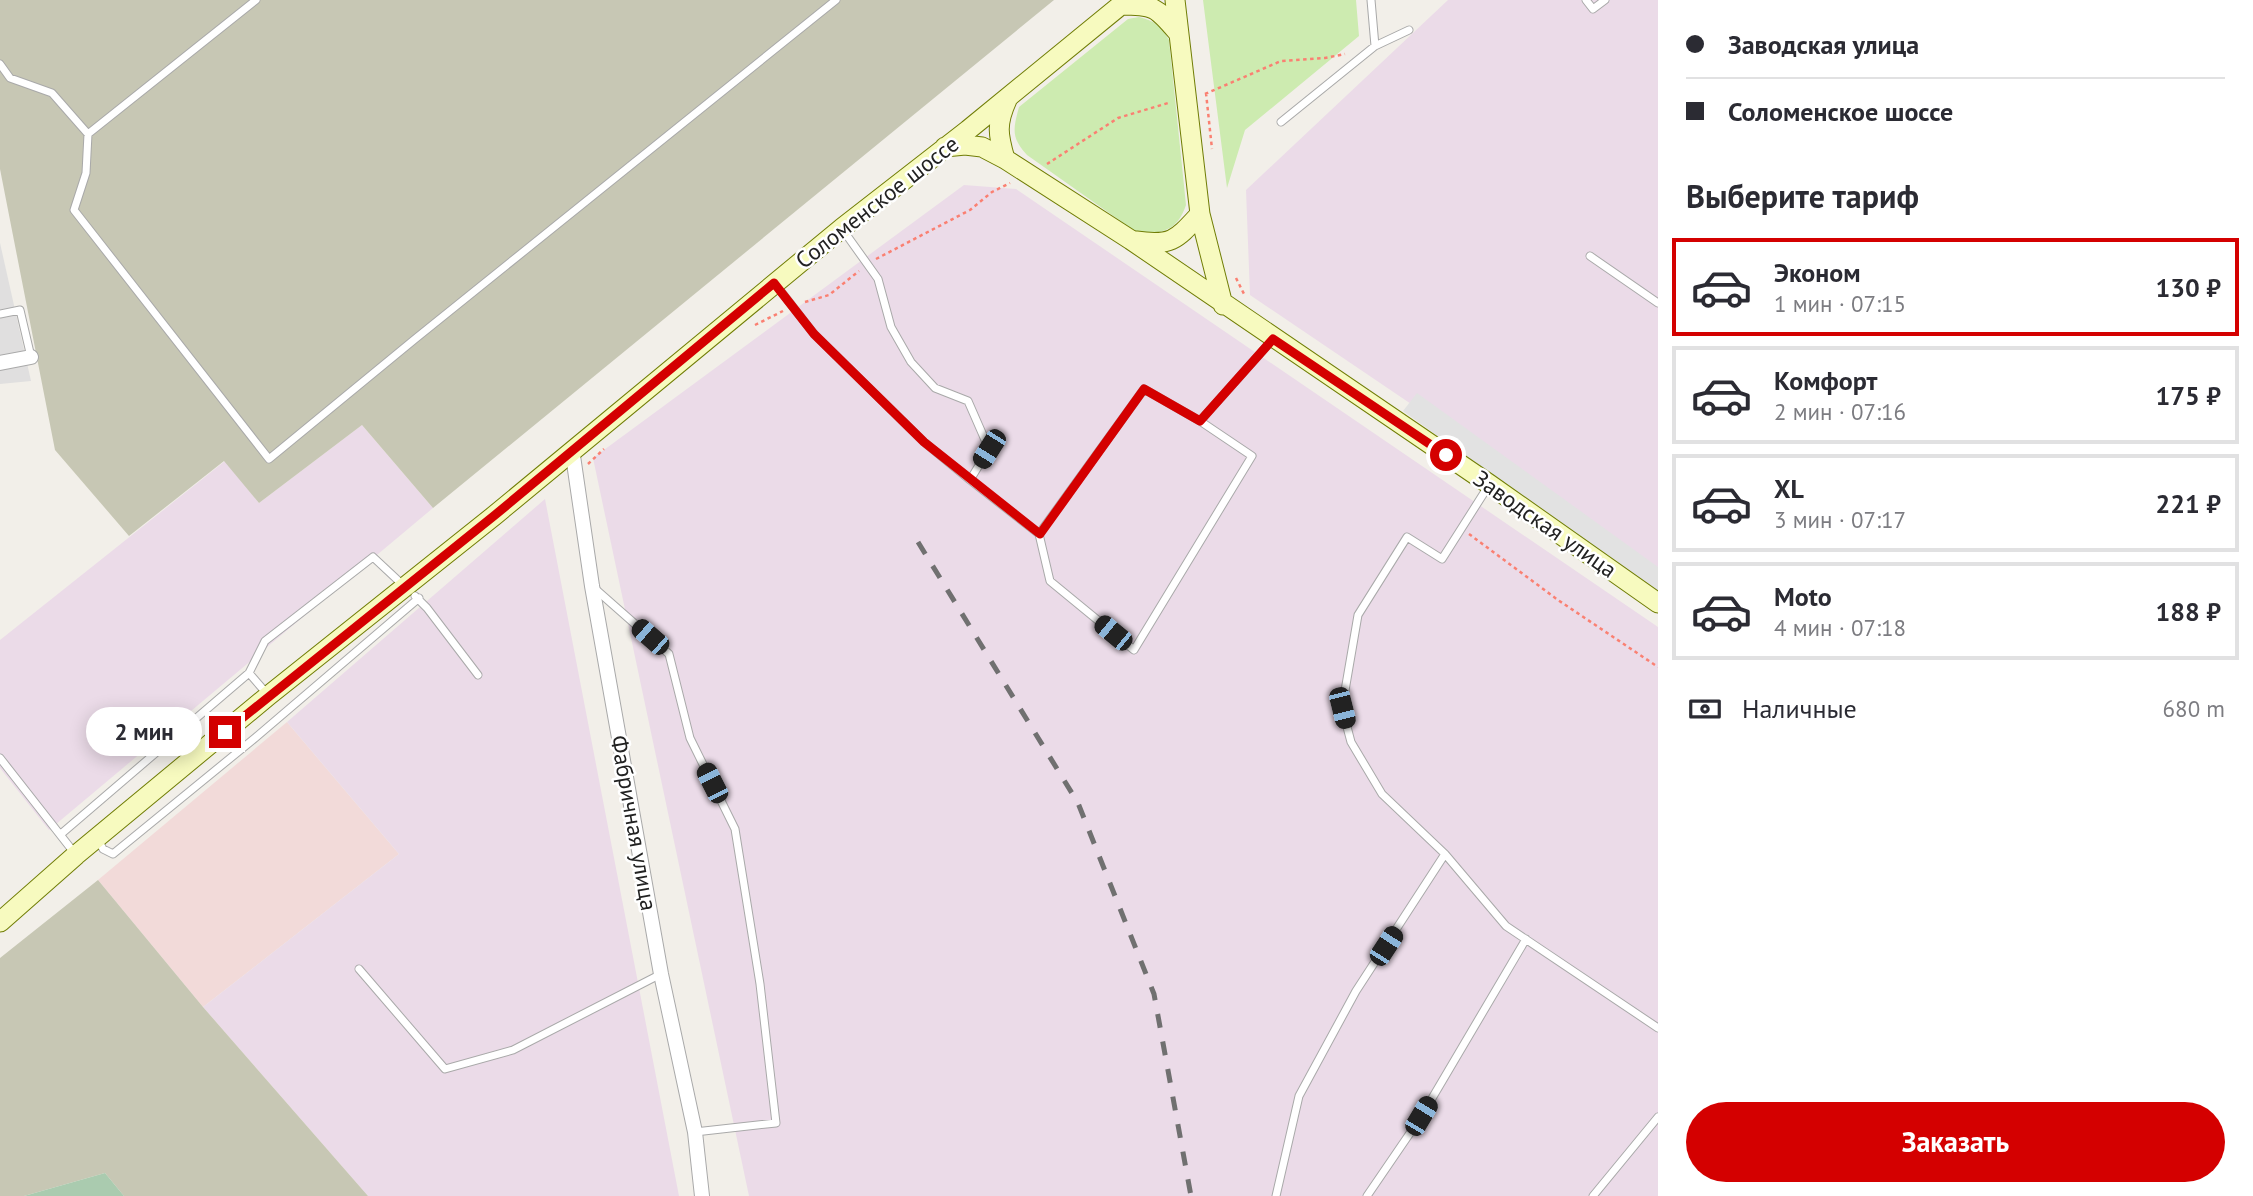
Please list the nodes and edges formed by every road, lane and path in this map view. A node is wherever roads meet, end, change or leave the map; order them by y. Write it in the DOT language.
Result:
graph roads {
  1 [pos="256,0"];
  2 [pos="836,0"];
  3 [pos="1175,0"];
  4 [pos="1371,0"];
  5 [pos="1586,0"];
  6 [pos="1605,0"];
  7 [pos="1124,2"];
  8 [pos="1409,30"];
  9 [pos="1180,35"];
  10 [pos="1375,46"];
  11 [pos="0,64"];
  12 [pos="1197,95"];
  13 [pos="1008,97"];
  14 [pos="1281,122"];
  15 [pos="88,134"];
  16 [pos="944,147"];
  17 [pos="1005,159"];
  18 [pos="1213,160"];
  19 [pos="1029,175"];
  20 [pos="1200,214"];
  21 [pos="842,228"];
  22 [pos="1131,240"];
  23 [pos="1590,256"];
  24 [pos="867,264"];
  25 [pos="1234,275"];
  26 [pos="774,283"];
  27 [pos="1246,298"];
  28 [pos="1658,303"];
  29 [pos="1223,305"];
  30 [pos="793,306"];
  31 [pos="0,314"];
  32 [pos="1273,339"];
  33 [pos="31,357"];
  34 [pos="0,363"];
  35 [pos="1200,421"];
  36 [pos="572,449"];
  37 [pos="970,480"];
  38 [pos="1489,484"];
  39 [pos="1462,528"];
  40 [pos="1040,534"];
  41 [pos="592,586"];
  42 [pos="412,593"];
  43 [pos="1658,603"];
  44 [pos="1658,667"];
  45 [pos="249,673"];
  46 [pos="478,675"];
  47 [pos="268,696"];
  48 [pos="0,758"];
  49 [pos="61,834"];
  50 [pos="97,838"];
  51 [pos="1445,854"];
  52 [pos="76,855"];
  53 [pos="0,922"];
  54 [pos="1526,939"];
  55 [pos="359,968"];
  56 [pos="661,974"];
  57 [pos="1658,1028"];
  58 [pos="1658,1118"];
  59 [pos="695,1132"];
  60 [pos="702,1196"];
  61 [pos="1276,1196"];
  62 [pos="1367,1196"];
  63 [pos="1593,1196"];
  1 -- 15 [label="lane"];
  2 -- 15 [label="lane"];
  3 -- 9 [label="main road"];
  4 -- 10 [label="lane"];
  5 -- 6 [label="lane"];
  7 -- 9 [label="main road"];
  7 -- 13 [label="main road, Соломенское шоссе"];
  8 -- 10 [label="lane"];
  9 -- 12 [label="main road"];
  10 -- 12 [label="path"];
  10 -- 14 [label="lane"];
  11 -- 15 [label="lane"];
  12 -- 18 [label="path"];
  12 -- 19 [label="path"];
  12 -- 20 [label="main road"];
  13 -- 16 [label="main road, Соломенское шоссе"];
  13 -- 17 [label="main road"];
  16 -- 17 [label="main road, Заводская улица"];
  16 -- 21 [label="main road, Соломенское шоссе"];
  17 -- 19 [label="main road, Заводская улица"];
  19 -- 22 [label="main road, Заводская улица"];
  19 -- 24 [label="path"];
  20 -- 22 [label="main road"];
  20 -- 29 [label="main road"];
  21 -- 24 [label="lane"];
  21 -- 26 [label="main road, Соломенское шоссе"];
  22 -- 29 [label="main road, Заводская улица"];
  23 -- 28 [label="lane"];
  24 -- 30 [label="path"];
  24 -- 37 [label="lane"];
  25 -- 27 [label="path"];
  26 -- 30 [label="lane"];
  26 -- 36 [label="main road, Соломенское шоссе"];
  29 -- 32 [label="main road, Заводская улица"];
  30 -- 37 [label="lane"];
  31 -- 33 [label="lane"];
  32 -- 35 [label="lane"];
  32 -- 38 [label="main road, Заводская улица"];
  33 -- 34 [label="street"];
  35 -- 40 [label="lane"];
  35 -- 40 [label="lane"];
  36 -- 41 [label="street, Фабричная улица"];
  36 -- 42 [label="main road, Соломенское шоссе"];
  37 -- 40 [label="lane"];
  38 -- 39 [label="lane"];
  38 -- 43 [label="main road, Заводская улица"];
  39 -- 44 [label="path"];
  39 -- 51 [label="lane"];
  41 -- 56 [label="street, Фабричная улица"];
  41 -- 59 [label="lane"];
  42 -- 45 [label="lane"];
  42 -- 46 [label="lane"];
  42 -- 47 [label="main road, Соломенское шоссе"];
  42 -- 50 [label="lane"];
  45 -- 47 [label="lane"];
  45 -- 49 [label="lane"];
  47 -- 50 [label="main road, Соломенское шоссе"];
  48 -- 49 [label="lane"];
  49 -- 52 [label="lane"];
  50 -- 52 [label="main road, Соломенское шоссе"];
  51 -- 54 [label="lane"];
  51 -- 61 [label="lane"];
  52 -- 53 [label="main road, Соломенское шоссе"];
  54 -- 57 [label="lane"];
  54 -- 62 [label="lane"];
  55 -- 56 [label="lane"];
  56 -- 59 [label="street, Фабричная улица"];
  58 -- 63 [label="lane"];
  59 -- 60 [label="street, Фабричная улица"];
}
